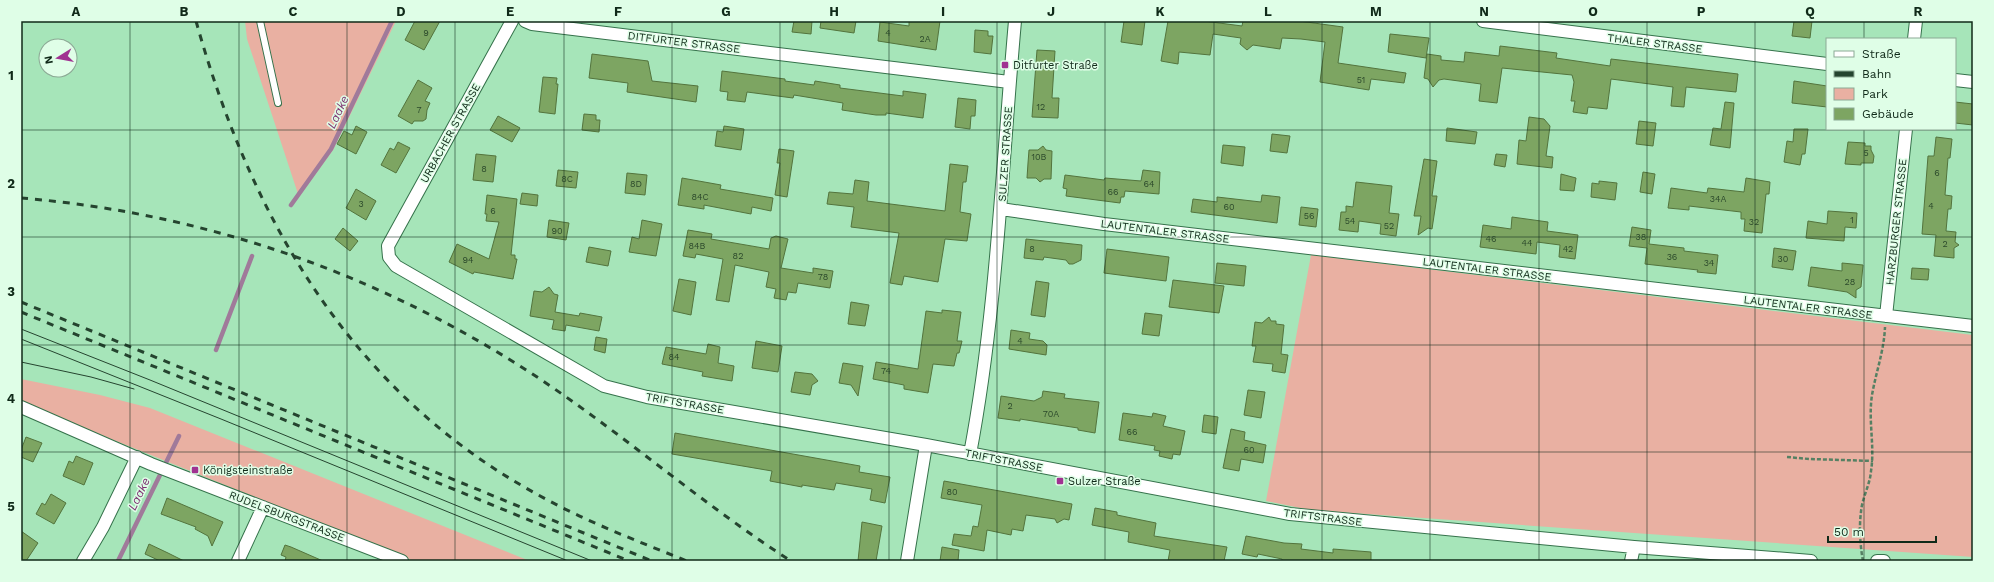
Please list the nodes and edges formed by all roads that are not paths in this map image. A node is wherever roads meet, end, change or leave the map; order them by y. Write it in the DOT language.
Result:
graph roads {
  1 [pos="260,21"];
  2 [pos="512,21"];
  3 [pos="525,21"];
  4 [pos="1015,21"];
  5 [pos="1483,21"];
  6 [pos="1916,21"];
  7 [pos="1914,38"];
  8 [pos="1826,64"];
  9 [pos="1956,80"];
  10 [pos="1009,82"];
  11 [pos="1973,82"];
  12 [pos="278,103"];
  13 [pos="1906,130"];
  14 [pos="1001,209"];
  15 [pos="388,246"];
  16 [pos="1886,316"];
  17 [pos="1973,326"];
  18 [pos="21,407"];
  19 [pos="926,446"];
  20 [pos="970,454"];
  21 [pos="137,458"];
  22 [pos="264,506"];
  23 [pos="1634,547"];
  24 [pos="83,561"];
  25 [pos="238,561"];
  26 [pos="402,561"];
  27 [pos="908,561"];
  28 [pos="1631,561"];
  29 [pos="1811,561"];
  30 [pos="1877,561"];
  31 [pos="1884,561"];
  1 -- 12 [label="lane"];
  2 -- 15 [label="street, URBACHER STRASSE"];
  3 -- 10 [label="street, DITFURTER STRASSE"];
  4 -- 10 [label="street, SULZER STRASSE"];
  5 -- 8 [label="street, THALER STRASSE"];
  6 -- 7 [label="street"];
  9 -- 11 [label="street"];
  10 -- 14 [label="street, SULZER STRASSE"];
  13 -- 16 [label="street, HARZBURGER STRASSE"];
  14 -- 16 [label="street, LAUTENTALER STRASSE"];
  14 -- 20 [label="street, SULZER STRASSE"];
  15 -- 19 [label="street, TRIFTSTRASSE"];
  16 -- 17 [label="street, LAUTENTALER STRASSE"];
  18 -- 21 [label="street"];
  19 -- 20 [label="street, TRIFTSTRASSE"];
  19 -- 27 [label="street"];
  20 -- 23 [label="street, TRIFTSTRASSE"];
  21 -- 22 [label="street, RUDELSBURGSTRASSE"];
  21 -- 24 [label="street"];
  22 -- 25 [label="street"];
  22 -- 26 [label="street, RUDELSBURGSTRASSE"];
  23 -- 28 [label="street"];
  23 -- 29 [label="street, TRIFTSTRASSE"];
  30 -- 31 [label="street"];
}
